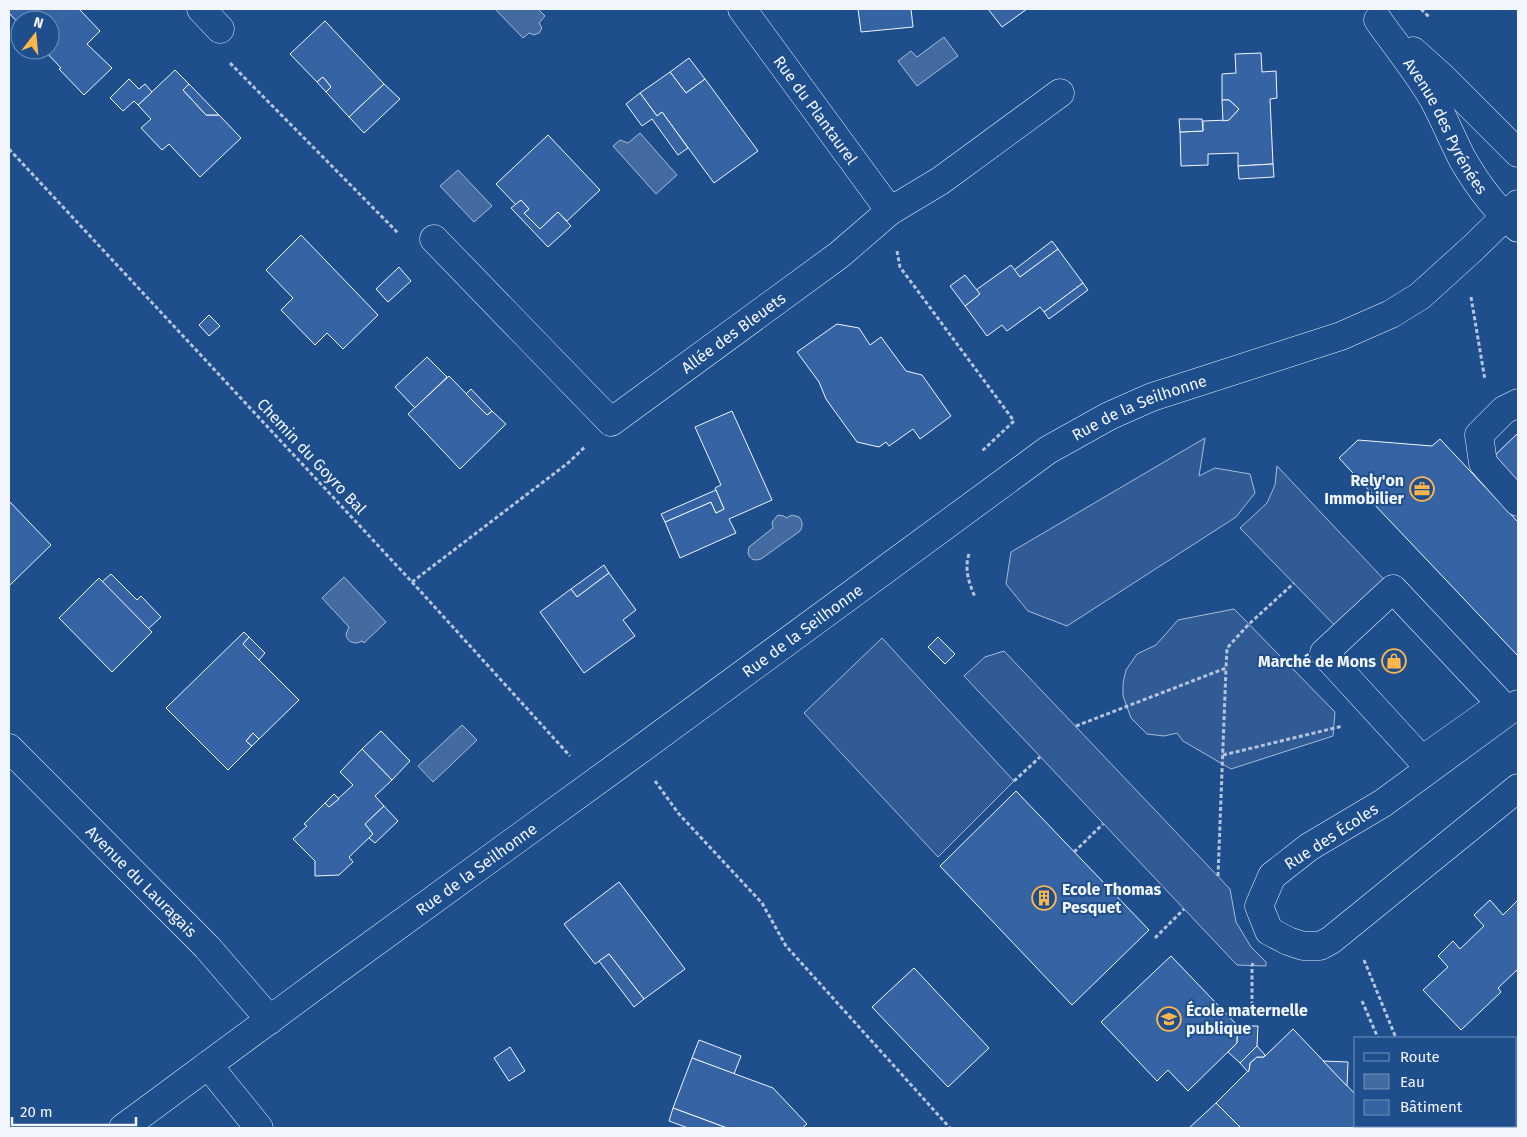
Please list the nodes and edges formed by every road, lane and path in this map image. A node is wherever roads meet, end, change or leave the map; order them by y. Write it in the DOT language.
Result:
graph roads {
  1 [pos="201,9"];
  2 [pos="742,9"];
  3 [pos="1372,14"];
  4 [pos="220,29"];
  5 [pos="1060,93"];
  6 [pos="9,149"];
  7 [pos="1518,153"];
  8 [pos="890,211"];
  9 [pos="1514,217"];
  10 [pos="434,239"];
  11 [pos="1471,296"];
  12 [pos="1507,410"];
  13 [pos="611,422"];
  14 [pos="978,455"];
  15 [pos="1518,502"];
  16 [pos="971,547"];
  17 [pos="412,582"];
  18 [pos="1294,583"];
  19 [pos="975,597"];
  20 [pos="1226,668"];
  21 [pos="1369,702"];
  22 [pos="1518,704"];
  23 [pos="1076,726"];
  24 [pos="9,748"];
  25 [pos="634,754"];
  26 [pos="1223,756"];
  27 [pos="1040,757"];
  28 [pos="1014,781"];
  29 [pos="594,783"];
  30 [pos="1518,788"];
  31 [pos="1103,824"];
  32 [pos="1074,852"];
  33 [pos="1218,876"];
  34 [pos="1184,909"];
  35 [pos="1350,925"];
  36 [pos="1269,931"];
  37 [pos="1156,938"];
  38 [pos="1362,1001"];
  39 [pos="1252,1012"];
  40 [pos="270,1020"];
  41 [pos="1378,1037"];
  42 [pos="1396,1037"];
  43 [pos="208,1065"];
  44 [pos="123,1128"];
  45 [pos="259,1128"];
  46 [pos="950,1128"];
  1 -- 4 [label="street"];
  2 -- 8 [label="street, Rue du Plantaurel"];
  3 -- 7 [label="street, Avenue des Pyrénées"];
  3 -- 9 [label="street, Avenue des Pyrénées"];
  4 -- 10 [label="path"];
  5 -- 8 [label="street, Allée des Bleuets"];
  6 -- 17 [label="path, Chemin du Goyro Bal"];
  8 -- 13 [label="street, Allée des Bleuets"];
  8 -- 14 [label="path"];
  9 -- 25 [label="street, Rue de la Seilhonne"];
  10 -- 13 [label="street"];
  11 -- 12 [label="path"];
  12 -- 15 [label="street"];
  13 -- 17 [label="path"];
  16 -- 19 [label="path"];
  17 -- 29 [label="path, Chemin du Goyro Bal"];
  18 -- 20 [label="path"];
  20 -- 23 [label="path"];
  20 -- 26 [label="path"];
  21 -- 21 [label="street"];
  21 -- 26 [label="path"];
  22 -- 36 [label="street, Rue des Écoles"];
  24 -- 40 [label="street, Avenue du Lauragais"];
  25 -- 29 [label="street, Rue de la Seilhonne"];
  25 -- 46 [label="path"];
  26 -- 33 [label="path"];
  27 -- 28 [label="path"];
  29 -- 40 [label="street, Rue de la Seilhonne"];
  30 -- 35 [label="street"];
  31 -- 32 [label="path"];
  34 -- 37 [label="path"];
  35 -- 36 [label="street"];
  35 -- 42 [label="path"];
  36 -- 39 [label="path"];
  38 -- 41 [label="path"];
  40 -- 43 [label="street, Rue de la Seilhonne"];
  43 -- 44 [label="street, Rue de la Seilhonne"];
  43 -- 45 [label="street"];
}
